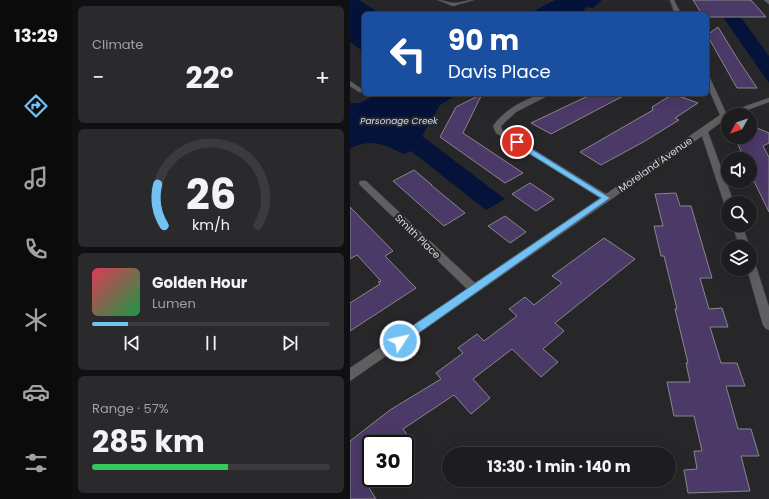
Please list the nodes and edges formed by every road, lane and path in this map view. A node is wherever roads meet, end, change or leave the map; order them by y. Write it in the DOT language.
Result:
graph roads {
  1 [pos="440,0"];
  2 [pos="472,0"];
  3 [pos="672,0"];
  4 [pos="766,0"];
  5 [pos="769,3"];
  6 [pos="677,12"];
  7 [pos="709,82"];
  8 [pos="350,83"];
  9 [pos="361,91"];
  10 [pos="544,96"];
  11 [pos="769,100"];
  12 [pos="746,108"];
  13 [pos="721,109"];
  14 [pos="721,118"];
  15 [pos="704,131"];
  16 [pos="363,183"];
  17 [pos="727,196"];
  18 [pos="606,198"];
  19 [pos="754,276"];
  20 [pos="474,290"];
  21 [pos="769,325"];
  22 [pos="350,375"];
  1 -- 2 [label="street"];
  3 -- 6 [label="street"];
  4 -- 5 [label="street"];
  7 -- 13 [label="street"];
  8 -- 9 [label="street"];
  10 -- 18 [label="street"];
  11 -- 12 [label="street, Moreland Avenue"];
  14 -- 15 [label="street, Moreland Avenue"];
  15 -- 17 [label="street"];
  15 -- 18 [label="street, Moreland Avenue"];
  16 -- 20 [label="street, Smith Place"];
  18 -- 20 [label="street, Moreland Avenue"];
  19 -- 21 [label="street"];
  20 -- 22 [label="street, Moreland Avenue"];
}
